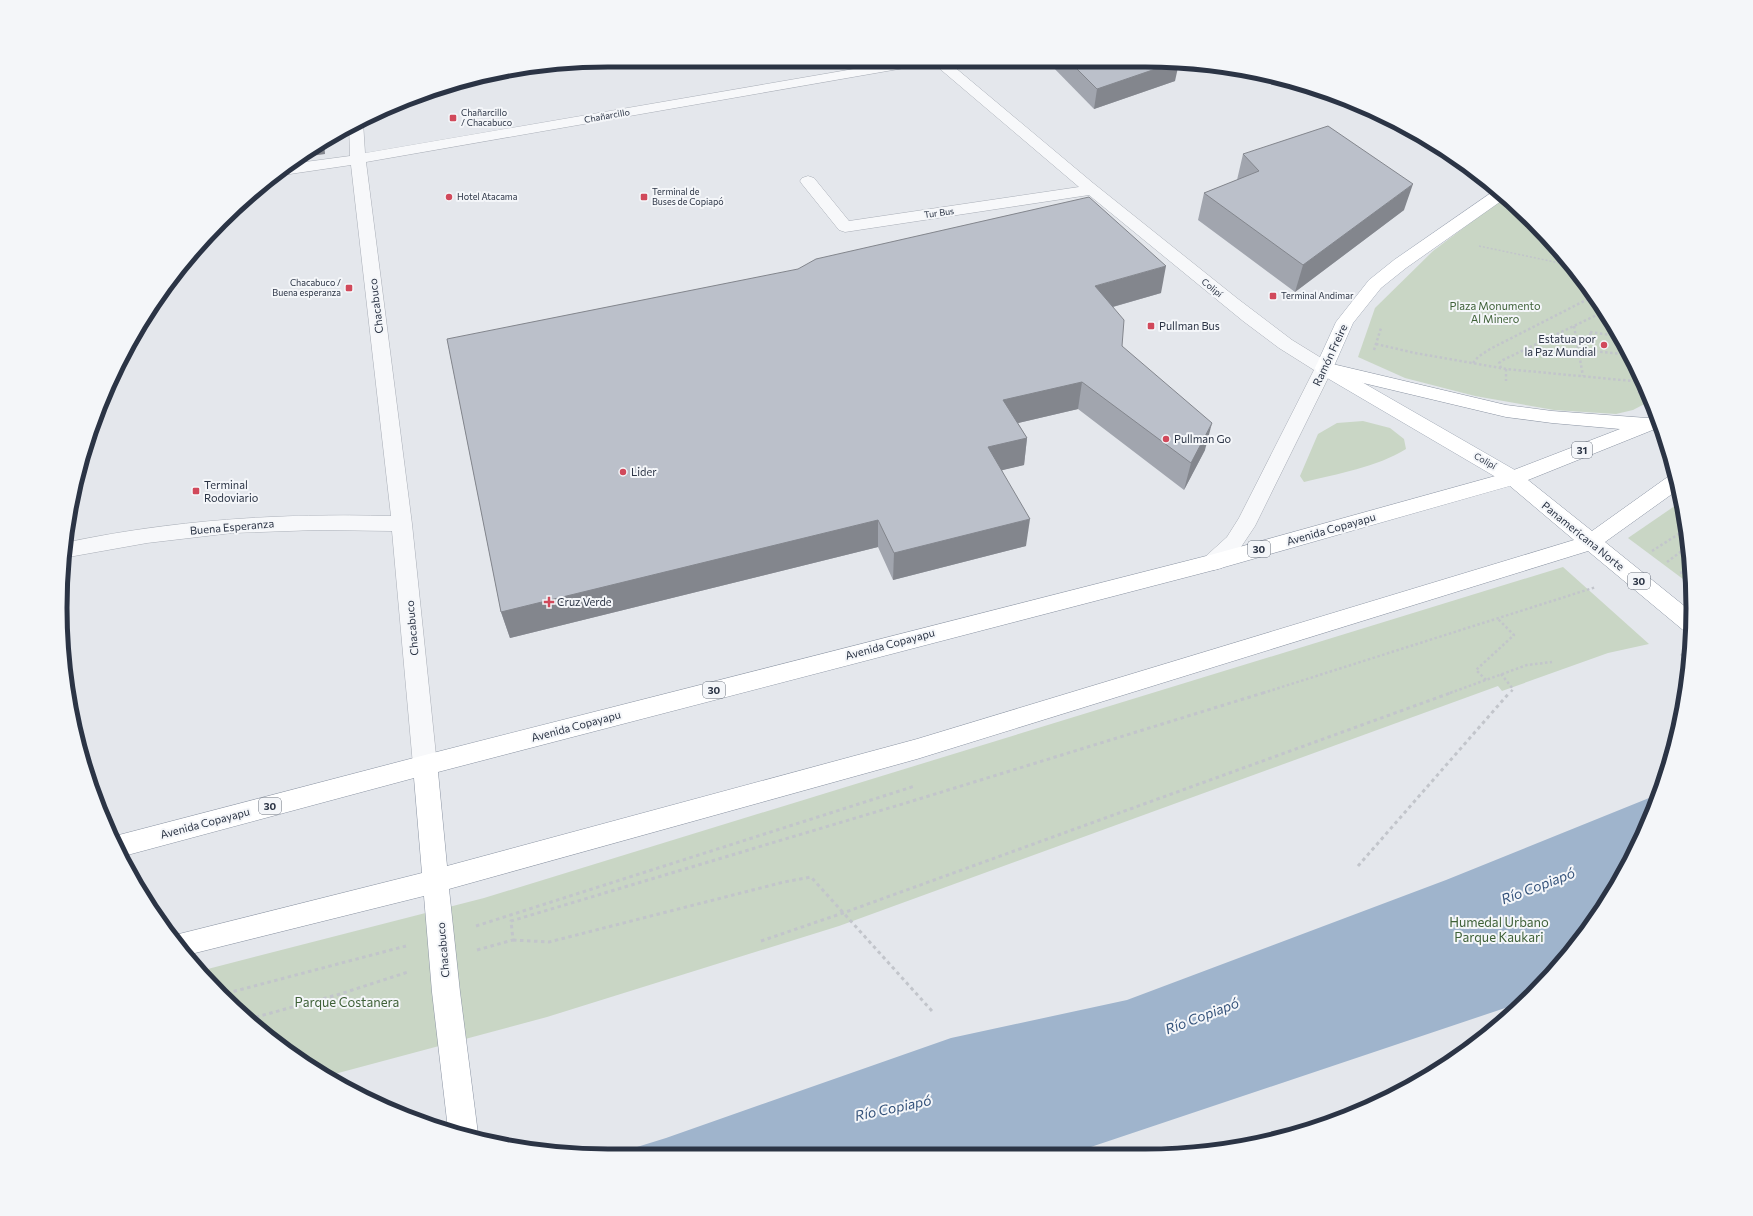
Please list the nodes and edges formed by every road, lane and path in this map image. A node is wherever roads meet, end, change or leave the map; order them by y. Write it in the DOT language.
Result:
graph roads {
  1 [pos="890,67"];
  2 [pos="946,67"];
  3 [pos="356,129"];
  4 [pos="358,159"];
  5 [pos="293,169"];
  6 [pos="808,181"];
  7 [pos="1091,190"];
  8 [pos="1497,197"];
  9 [pos="1486,242"];
  10 [pos="1479,246"];
  11 [pos="1474,250"];
  12 [pos="1562,263"];
  13 [pos="1589,299"];
  14 [pos="1599,314"];
  15 [pos="1381,325"];
  16 [pos="1574,326"];
  17 [pos="1612,335"];
  18 [pos="1577,340"];
  19 [pos="1592,342"];
  20 [pos="1376,344"];
  21 [pos="1373,351"];
  22 [pos="1621,351"];
  23 [pos="1474,363"];
  24 [pos="1324,368"];
  25 [pos="1501,368"];
  26 [pos="1583,376"];
  27 [pos="1636,381"];
  28 [pos="1653,423"];
  29 [pos="1653,424"];
  30 [pos="1513,478"];
  31 [pos="1672,484"];
  32 [pos="1618,523"];
  33 [pos="402,524"];
  34 [pos="1591,542"];
  35 [pos="71,550"];
  36 [pos="1682,550"];
  37 [pos="1659,553"];
  38 [pos="1664,557"];
  39 [pos="1668,561"];
  40 [pos="1214,562"];
  41 [pos="1663,564"];
  42 [pos="1599,586"];
  43 [pos="1498,619"];
  44 [pos="1686,619"];
  45 [pos="1552,662"];
  46 [pos="1501,674"];
  47 [pos="1486,680"];
  48 [pos="425,765"];
  49 [pos="122,845"];
  50 [pos="1358,866"];
  51 [pos="436,881"];
  52 [pos="843,913"];
  53 [pos="513,940"];
  54 [pos="761,941"];
  55 [pos="184,944"];
  56 [pos="444,960"];
  57 [pos="932,1010"];
  58 [pos="254,1018"];
  59 [pos="462,1129"];
  1 -- 4 [label="street, Chañarcillo"];
  2 -- 7 [label="street, Colipí"];
  3 -- 4 [label="street, Chacabuco"];
  4 -- 5 [label="street, Chañarcillo"];
  4 -- 33 [label="street, Chacabuco"];
  6 -- 7 [label="street, Tur Bus"];
  7 -- 24 [label="street, Colipí"];
  8 -- 24 [label="main road, Ramón Freire"];
  9 -- 10 [label="path"];
  10 -- 11 [label="path"];
  10 -- 12 [label="path"];
  13 -- 23 [label="path"];
  14 -- 16 [label="path"];
  15 -- 20 [label="path"];
  16 -- 18 [label="path"];
  16 -- 25 [label="path"];
  17 -- 19 [label="path"];
  18 -- 19 [label="path"];
  18 -- 26 [label="path"];
  19 -- 22 [label="path"];
  20 -- 21 [label="path"];
  20 -- 23 [label="path"];
  23 -- 25 [label="path"];
  24 -- 28 [label="main road"];
  24 -- 30 [label="main road, Colipí"];
  24 -- 40 [label="street, Ramón Freire"];
  25 -- 26 [label="path"];
  26 -- 27 [label="path"];
  29 -- 30 [label="main road, Avenida Copayapu / 31"];
  30 -- 34 [label="main road, Panamericana Norte / 30"];
  30 -- 40 [label="main road, Avenida Copayapu / 30"];
  31 -- 32 [label="main road"];
  32 -- 34 [label="main road"];
  32 -- 37 [label="path"];
  33 -- 35 [label="street, Buena Esperanza"];
  33 -- 48 [label="street, Chacabuco"];
  34 -- 44 [label="main road, Panamericana Norte / 30"];
  34 -- 51 [label="main road"];
  36 -- 39 [label="path"];
  38 -- 39 [label="path"];
  39 -- 41 [label="path"];
  40 -- 48 [label="main road, Avenida Copayapu / 30"];
  42 -- 43 [label="path"];
  43 -- 47 [label="path"];
  43 -- 53 [label="path"];
  45 -- 46 [label="path"];
  46 -- 47 [label="path"];
  46 -- 50 [label="path"];
  47 -- 52 [label="path"];
  48 -- 49 [label="main road, Avenida Copayapu / 30"];
  48 -- 51 [label="main road, Chacabuco"];
  51 -- 55 [label="main road"];
  51 -- 56 [label="main road, Chacabuco"];
  52 -- 53 [label="path"];
  52 -- 54 [label="path"];
  52 -- 57 [label="path"];
  53 -- 56 [label="path"];
  56 -- 58 [label="path"];
  56 -- 59 [label="main road, Chacabuco"];
}
